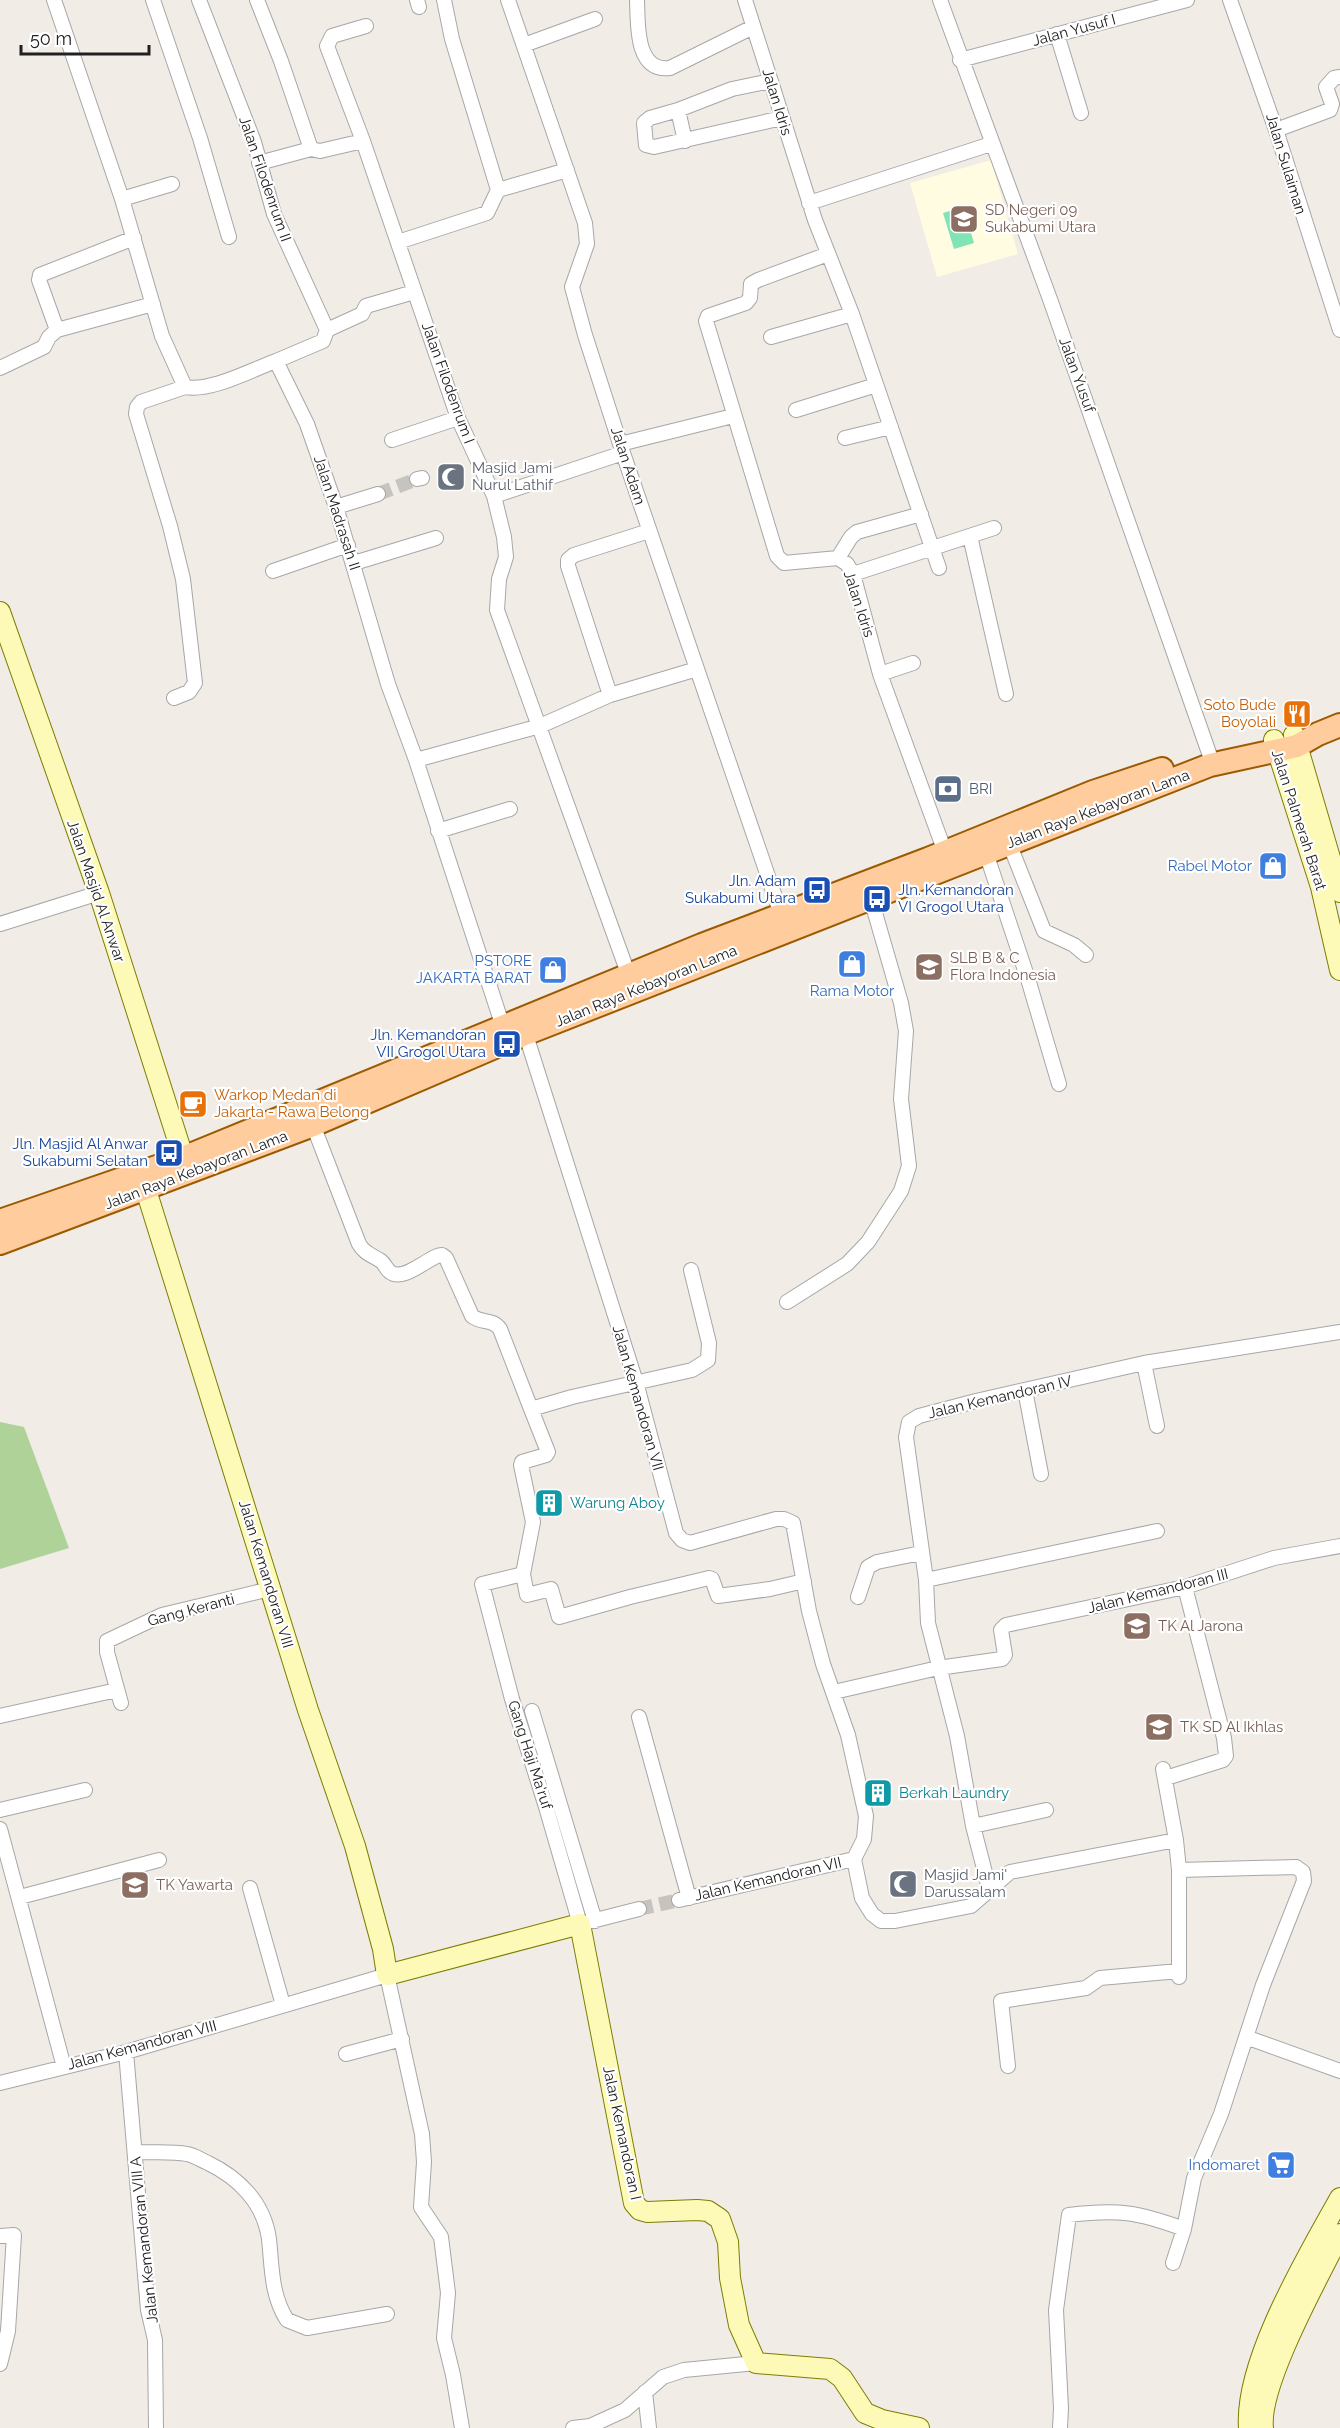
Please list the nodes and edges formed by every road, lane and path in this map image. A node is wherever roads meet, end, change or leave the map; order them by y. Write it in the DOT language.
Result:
graph roads {
  1 [pos="54,0"];
  2 [pos="153,0"];
  3 [pos="199,0"];
  4 [pos="257,0"];
  5 [pos="444,0"];
  6 [pos="508,0"];
  7 [pos="636,0"];
  8 [pos="745,0"];
  9 [pos="940,0"];
  10 [pos="1187,0"];
  11 [pos="1230,0"];
  12 [pos="595,19"];
  13 [pos="366,26"];
  14 [pos="753,27"];
  15 [pos="1057,34"];
  16 [pos="524,45"];
  17 [pos="960,60"];
  18 [pos="1340,77"];
  19 [pos="771,81"];
  20 [pos="678,110"];
  21 [pos="1080,113"];
  22 [pos="782,118"];
  23 [pos="1276,130"];
  24 [pos="363,141"];
  25 [pos="685,141"];
  26 [pos="992,144"];
  27 [pos="311,149"];
  28 [pos="259,163"];
  29 [pos="567,170"];
  30 [pos="172,184"];
  31 [pos="498,190"];
  32 [pos="122,199"];
  33 [pos="812,211"];
  34 [pos="229,237"];
  35 [pos="134,238"];
  36 [pos="398,242"];
  37 [pos="828,254"];
  38 [pos="414,292"];
  39 [pos="153,304"];
  40 [pos="852,314"];
  41 [pos="57,330"];
  42 [pos="327,330"];
  43 [pos="1340,330"];
  44 [pos="771,337"];
  45 [pos="276,361"];
  46 [pos="0,368"];
  47 [pos="876,386"];
  48 [pos="185,387"];
  49 [pos="796,410"];
  50 [pos="733,416"];
  51 [pos="458,418"];
  52 [pos="891,427"];
  53 [pos="845,438"];
  54 [pos="392,440"];
  55 [pos="621,448"];
  56 [pos="378,494"];
  57 [pos="494,496"];
  58 [pos="336,507"];
  59 [pos="921,514"];
  60 [pos="994,528"];
  61 [pos="649,531"];
  62 [pos="970,536"];
  63 [pos="435,538"];
  64 [pos="348,545"];
  65 [pos="934,549"];
  66 [pos="838,558"];
  67 [pos="354,563"];
  68 [pos="939,568"];
  69 [pos="273,571"];
  70 [pos="853,574"];
  71 [pos="0,612"];
  72 [pos="913,663"];
  73 [pos="697,669"];
  74 [pos="880,674"];
  75 [pos="1006,694"];
  76 [pos="610,695"];
  77 [pos="174,698"];
  78 [pos="1340,725"];
  79 [pos="540,726"];
  80 [pos="1285,743"];
  81 [pos="1209,753"];
  82 [pos="416,760"];
  83 [pos="510,809"];
  84 [pos="438,831"];
  85 [pos="1009,843"];
  86 [pos="945,852"];
  87 [pos="986,853"];
  88 [pos="1339,885"];
  89 [pos="99,893"];
  90 [pos="871,898"];
  91 [pos="784,922"];
  92 [pos="0,924"];
  93 [pos="1086,956"];
  94 [pos="1340,970"];
  95 [pos="629,976"];
  96 [pos="514,1030"];
  97 [pos="1059,1084"];
  98 [pos="323,1114"];
  99 [pos="186,1165"];
  100 [pos="143,1181"];
  101 [pos="1,1233"];
  102 [pos="691,1270"];
  103 [pos="787,1302"];
  104 [pos="1340,1332"];
  105 [pos="1144,1363"];
  106 [pos="636,1382"];
  107 [pos="1025,1390"];
  108 [pos="531,1409"];
  109 [pos="1157,1426"];
  110 [pos="1041,1474"];
  111 [pos="1157,1531"];
  112 [pos="1340,1546"];
  113 [pos="921,1553"];
  114 [pos="523,1574"];
  115 [pos="926,1580"];
  116 [pos="804,1581"];
  117 [pos="1185,1587"];
  118 [pos="270,1589"];
  119 [pos="858,1597"];
  120 [pos="938,1668"];
  121 [pos="834,1692"];
  122 [pos="532,1711"];
  123 [pos="0,1716"];
  124 [pos="639,1717"];
  125 [pos="85,1790"];
  126 [pos="0,1810"];
  127 [pos="1046,1810"];
  128 [pos="973,1826"];
  129 [pos="0,1829"];
  130 [pos="1176,1840"];
  131 [pos="854,1859"];
  132 [pos="159,1860"];
  133 [pos="1179,1870"];
  134 [pos="250,1888"];
  135 [pos="989,1888"];
  136 [pos="20,1897"];
  137 [pos="639,1910"];
  138 [pos="588,1923"];
  139 [pos="387,1974"];
  140 [pos="283,2005"];
  141 [pos="402,2039"];
  142 [pos="1246,2039"];
  143 [pos="126,2052"];
  144 [pos="346,2054"];
  145 [pos="1008,2066"];
  146 [pos="64,2067"];
  147 [pos="1340,2071"];
  148 [pos="0,2083"];
  149 [pos="136,2152"];
  150 [pos="1337,2209"];
  151 [pos="1184,2229"];
  152 [pos="1340,2234"];
  153 [pos="0,2236"];
  154 [pos="1173,2264"];
  155 [pos="387,2314"];
  156 [pos="756,2363"];
  157 [pos="0,2364"];
  158 [pos="645,2392"];
  159 [pos="156,2428"];
  160 [pos="462,2428"];
  161 [pos="573,2428"];
  162 [pos="650,2428"];
  163 [pos="919,2428"];
  164 [pos="1060,2428"];
  165 [pos="1249,2428"];
  166 [pos="1263,2428"];
  1 -- 32 [label="street"];
  2 -- 34 [label="street"];
  3 -- 28 [label="street, Jalan Filodenrum II"];
  4 -- 27 [label="street"];
  5 -- 31 [label="street"];
  6 -- 16 [label="street, Jalan Adam"];
  7 -- 14 [label="street"];
  8 -- 14 [label="street, Jalan Idris"];
  9 -- 17 [label="street, Jalan Yusuf"];
  10 -- 15 [label="street, Jalan Yusuf I"];
  11 -- 23 [label="street, Jalan Sulaiman"];
  12 -- 16 [label="street"];
  13 -- 24 [label="street, Jalan Filodenrum I"];
  14 -- 19 [label="street, Jalan Idris"];
  15 -- 17 [label="street, Jalan Yusuf I"];
  15 -- 21 [label="street"];
  16 -- 29 [label="street, Jalan Adam"];
  17 -- 26 [label="street, Jalan Yusuf"];
  18 -- 23 [label="street"];
  19 -- 20 [label="street"];
  19 -- 22 [label="street, Jalan Idris"];
  20 -- 25 [label="street"];
  20 -- 25 [label="street"];
  22 -- 25 [label="street"];
  22 -- 33 [label="street, Jalan Idris"];
  23 -- 43 [label="street, Jalan Sulaiman"];
  24 -- 27 [label="street"];
  24 -- 36 [label="street, Jalan Filodenrum I"];
  26 -- 33 [label="street"];
  26 -- 81 [label="street, Jalan Yusuf"];
  27 -- 28 [label="street"];
  28 -- 42 [label="street, Jalan Filodenrum II"];
  29 -- 31 [label="street"];
  29 -- 55 [label="street, Jalan Adam"];
  30 -- 32 [label="street"];
  31 -- 36 [label="street"];
  32 -- 35 [label="street"];
  33 -- 37 [label="street, Jalan Idris"];
  35 -- 39 [label="street"];
  35 -- 41 [label="street"];
  36 -- 38 [label="street, Jalan Filodenrum I"];
  37 -- 40 [label="street, Jalan Idris"];
  37 -- 50 [label="street, Jalan Idris"];
  38 -- 42 [label="street"];
  38 -- 51 [label="street, Jalan Filodenrum I"];
  39 -- 41 [label="street"];
  39 -- 48 [label="street"];
  40 -- 44 [label="street"];
  40 -- 47 [label="street, Jalan Idris"];
  41 -- 46 [label="street"];
  42 -- 45 [label="street"];
  45 -- 48 [label="street"];
  45 -- 58 [label="street, Jalan Madrasah II"];
  47 -- 49 [label="street"];
  47 -- 52 [label="street, Jalan Idris"];
  48 -- 77 [label="street"];
  50 -- 55 [label="street"];
  50 -- 66 [label="street, Jalan Idris"];
  51 -- 54 [label="street"];
  51 -- 57 [label="street, Jalan Filodenrum I"];
  52 -- 53 [label="street"];
  52 -- 59 [label="street, Jalan Idris"];
  55 -- 57 [label="street"];
  55 -- 61 [label="street, Jalan Adam"];
  56 -- 58 [label="street"];
  57 -- 79 [label="street, Jalan Filodenrum I"];
  58 -- 64 [label="street, Jalan Madrasah II"];
  59 -- 65 [label="street, Jalan Idris"];
  59 -- 66 [label="street"];
  60 -- 62 [label="street"];
  61 -- 73 [label="street, Jalan Adam"];
  61 -- 76 [label="street"];
  62 -- 65 [label="street"];
  62 -- 75 [label="street"];
  63 -- 67 [label="street"];
  64 -- 67 [label="street, Jalan Madrasah II"];
  64 -- 69 [label="street"];
  65 -- 68 [label="street, Jalan Idris"];
  65 -- 70 [label="street"];
  66 -- 70 [label="street, Jalan Idris"];
  67 -- 82 [label="street, Jalan Madrasah II"];
  70 -- 74 [label="street, Jalan Idris"];
  71 -- 89 [label="street, Jalan Masjid Al Anwar"];
  72 -- 74 [label="street"];
  73 -- 76 [label="street"];
  73 -- 91 [label="street, Jalan Adam"];
  74 -- 86 [label="street, Jalan Idris"];
  76 -- 79 [label="street"];
  78 -- 80 [label="main road"];
  79 -- 82 [label="street"];
  79 -- 95 [label="street, Jalan Filodenrum I"];
  80 -- 81 [label="main road, Jalan Raya Kebayoran Lama"];
  80 -- 85 [label="main road, Jalan Raya Kebayoran Lama"];
  80 -- 88 [label="street, Jalan Palmerah Barat"];
  80 -- 94 [label="street, Jalan Palmerah Barat"];
  81 -- 86 [label="main road, Jalan Raya Kebayoran Lama"];
  82 -- 84 [label="street, Jalan Madrasah II"];
  83 -- 84 [label="street"];
  84 -- 96 [label="street, Jalan Madrasah II"];
  85 -- 87 [label="main road, Jalan Raya Kebayoran Lama"];
  85 -- 93 [label="street"];
  86 -- 91 [label="main road, Jalan Raya Kebayoran Lama"];
  87 -- 90 [label="main road, Jalan Raya Kebayoran Lama"];
  87 -- 97 [label="street"];
  89 -- 92 [label="street"];
  89 -- 99 [label="street, Jalan Masjid Al Anwar"];
  90 -- 91 [label="main road, Jalan Raya Kebayoran Lama"];
  90 -- 103 [label="street"];
  91 -- 95 [label="main road, Jalan Raya Kebayoran Lama"];
  91 -- 96 [label="main road, Jalan Raya Kebayoran Lama"];
  95 -- 96 [label="main road, Jalan Raya Kebayoran Lama"];
  96 -- 98 [label="main road, Jalan Raya Kebayoran Lama"];
  96 -- 106 [label="street, Jalan Kemandoran VII"];
  98 -- 99 [label="main road, Jalan Raya Kebayoran Lama"];
  98 -- 108 [label="street"];
  99 -- 100 [label="main road, Jalan Raya Kebayoran Lama"];
  100 -- 101 [label="main road, Jalan Raya Kebayoran Lama"];
  100 -- 118 [label="street, Jalan Kemandoran VIII"];
  102 -- 106 [label="street"];
  104 -- 105 [label="street, Jalan Kemandoran IV"];
  105 -- 107 [label="street, Jalan Kemandoran IV"];
  105 -- 109 [label="street"];
  106 -- 108 [label="street"];
  106 -- 116 [label="street, Jalan Kemandoran VII"];
  107 -- 110 [label="street"];
  107 -- 113 [label="street, Jalan Kemandoran IV"];
  108 -- 114 [label="street"];
  111 -- 115 [label="street"];
  112 -- 117 [label="street, Jalan Kemandoran III"];
  113 -- 115 [label="street, Jalan Kemandoran IV"];
  113 -- 119 [label="street"];
  114 -- 116 [label="street"];
  114 -- 138 [label="street, Gang Haji Ma'ruf"];
  115 -- 120 [label="street, Jalan Kemandoran IV"];
  116 -- 121 [label="street, Jalan Kemandoran VII"];
  117 -- 120 [label="street, Jalan Kemandoran III"];
  117 -- 130 [label="street"];
  118 -- 123 [label="street, Gang Keranti"];
  118 -- 139 [label="street, Jalan Kemandoran VIII"];
  120 -- 121 [label="street"];
  120 -- 128 [label="street, Jalan Kemandoran IV"];
  121 -- 131 [label="street, Jalan Kemandoran VII"];
  122 -- 138 [label="street"];
  124 -- 131 [label="street, Jalan Kemandoran VII"];
  125 -- 126 [label="street"];
  127 -- 128 [label="street"];
  128 -- 135 [label="street, Jalan Kemandoran IV"];
  129 -- 136 [label="street"];
  130 -- 133 [label="street"];
  130 -- 135 [label="street"];
  131 -- 135 [label="street"];
  132 -- 136 [label="street"];
  133 -- 142 [label="street"];
  133 -- 145 [label="street"];
  134 -- 140 [label="street"];
  136 -- 146 [label="street"];
  137 -- 138 [label="street"];
  138 -- 139 [label="street, Jalan Kemandoran VIII"];
  138 -- 156 [label="street, Jalan Kemandoran I"];
  139 -- 140 [label="street, Jalan Kemandoran VIII"];
  139 -- 141 [label="street, Jalan Kemandoran VIII"];
  140 -- 143 [label="street, Jalan Kemandoran VIII"];
  141 -- 144 [label="street"];
  141 -- 160 [label="street, Jalan Kemandoran VIII"];
  142 -- 147 [label="street"];
  142 -- 151 [label="street"];
  143 -- 146 [label="street, Jalan Kemandoran VIII"];
  143 -- 149 [label="street, Jalan Kemandoran VIII A"];
  146 -- 148 [label="street, Jalan Kemandoran VIII"];
  149 -- 155 [label="street"];
  149 -- 159 [label="street, Jalan Kemandoran VIII A"];
  150 -- 165 [label="street"];
  151 -- 154 [label="street"];
  151 -- 164 [label="street"];
  152 -- 166 [label="street"];
  153 -- 157 [label="street"];
  156 -- 158 [label="street"];
  156 -- 163 [label="street"];
  158 -- 161 [label="street"];
  158 -- 162 [label="street"];
}
